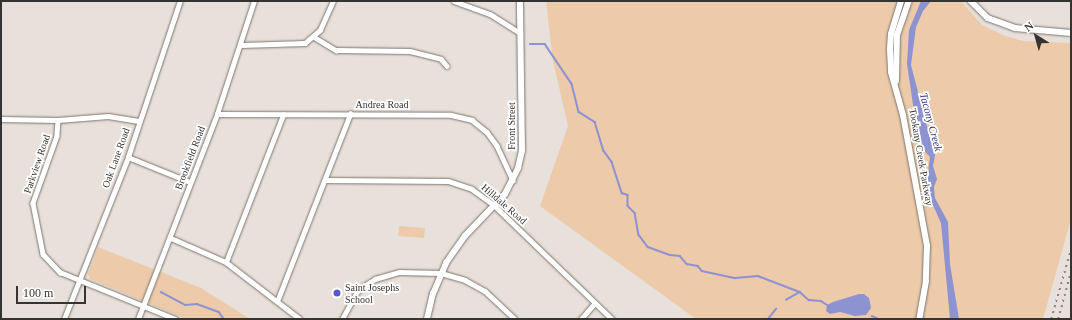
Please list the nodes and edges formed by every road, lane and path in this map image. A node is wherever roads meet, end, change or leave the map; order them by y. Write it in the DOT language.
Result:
graph roads {
  1 [pos="180,1"];
  2 [pos="254,1"];
  3 [pos="333,1"];
  4 [pos="454,1"];
  5 [pos="520,1"];
  6 [pos="901,1"];
  7 [pos="909,1"];
  8 [pos="972,1"];
  9 [pos="520,33"];
  10 [pos="1071,34"];
  11 [pos="314,36"];
  12 [pos="241,45"];
  13 [pos="447,66"];
  14 [pos="896,83"];
  15 [pos="217,114"];
  16 [pos="350,114"];
  17 [pos="284,115"];
  18 [pos="1,119"];
  19 [pos="58,120"];
  20 [pos="139,120"];
  21 [pos="128,157"];
  22 [pos="326,180"];
  23 [pos="513,181"];
  24 [pos="190,182"];
  25 [pos="495,206"];
  26 [pos="171,238"];
  27 [pos="226,262"];
  28 [pos="441,273"];
  29 [pos="79,280"];
  30 [pos="278,300"];
  31 [pos="595,303"];
  32 [pos="143,304"];
  33 [pos="64,319"];
  34 [pos="138,319"];
  35 [pos="176,319"];
  36 [pos="300,319"];
  37 [pos="342,319"];
  38 [pos="427,319"];
  39 [pos="515,319"];
  40 [pos="581,319"];
  41 [pos="612,319"];
  42 [pos="919,319"];
  1 -- 20 [label="street, Oak Lane Road"];
  2 -- 12 [label="street, Brookfield Road"];
  3 -- 11 [label="street"];
  4 -- 9 [label="street"];
  5 -- 9 [label="street, Front Street"];
  6 -- 14 [label="main road, Tookany Creek Parkway"];
  7 -- 14 [label="main road"];
  8 -- 10 [label="street"];
  9 -- 23 [label="street, Front Street"];
  11 -- 12 [label="street"];
  11 -- 13 [label="street"];
  12 -- 15 [label="street, Brookfield Road"];
  14 -- 42 [label="main road, Tookany Creek Parkway"];
  15 -- 17 [label="street, Andrea Road"];
  15 -- 24 [label="street, Brookfield Road"];
  16 -- 17 [label="street, Andrea Road"];
  16 -- 22 [label="street"];
  16 -- 23 [label="street, Andrea Road"];
  17 -- 27 [label="street"];
  18 -- 19 [label="street"];
  19 -- 20 [label="street"];
  19 -- 29 [label="street, Parkview Road"];
  20 -- 21 [label="street, Oak Lane Road"];
  21 -- 24 [label="street"];
  21 -- 29 [label="street, Oak Lane Road"];
  22 -- 25 [label="street, Hilldale Road"];
  22 -- 30 [label="street"];
  23 -- 25 [label="street, Front Street"];
  24 -- 26 [label="street, Brookfield Road"];
  25 -- 28 [label="street, Front Street"];
  25 -- 31 [label="street, Hilldale Road"];
  26 -- 27 [label="street"];
  26 -- 32 [label="street, Brookfield Road"];
  27 -- 30 [label="street"];
  28 -- 37 [label="street"];
  28 -- 38 [label="street, Front Street"];
  28 -- 39 [label="street"];
  29 -- 32 [label="street, Parkview Road"];
  29 -- 33 [label="street, Oak Lane Road"];
  30 -- 36 [label="street"];
  31 -- 40 [label="street"];
  31 -- 41 [label="street, Hilldale Road"];
  32 -- 34 [label="street, Brookfield Road"];
  32 -- 35 [label="street, Parkview Road"];
}
